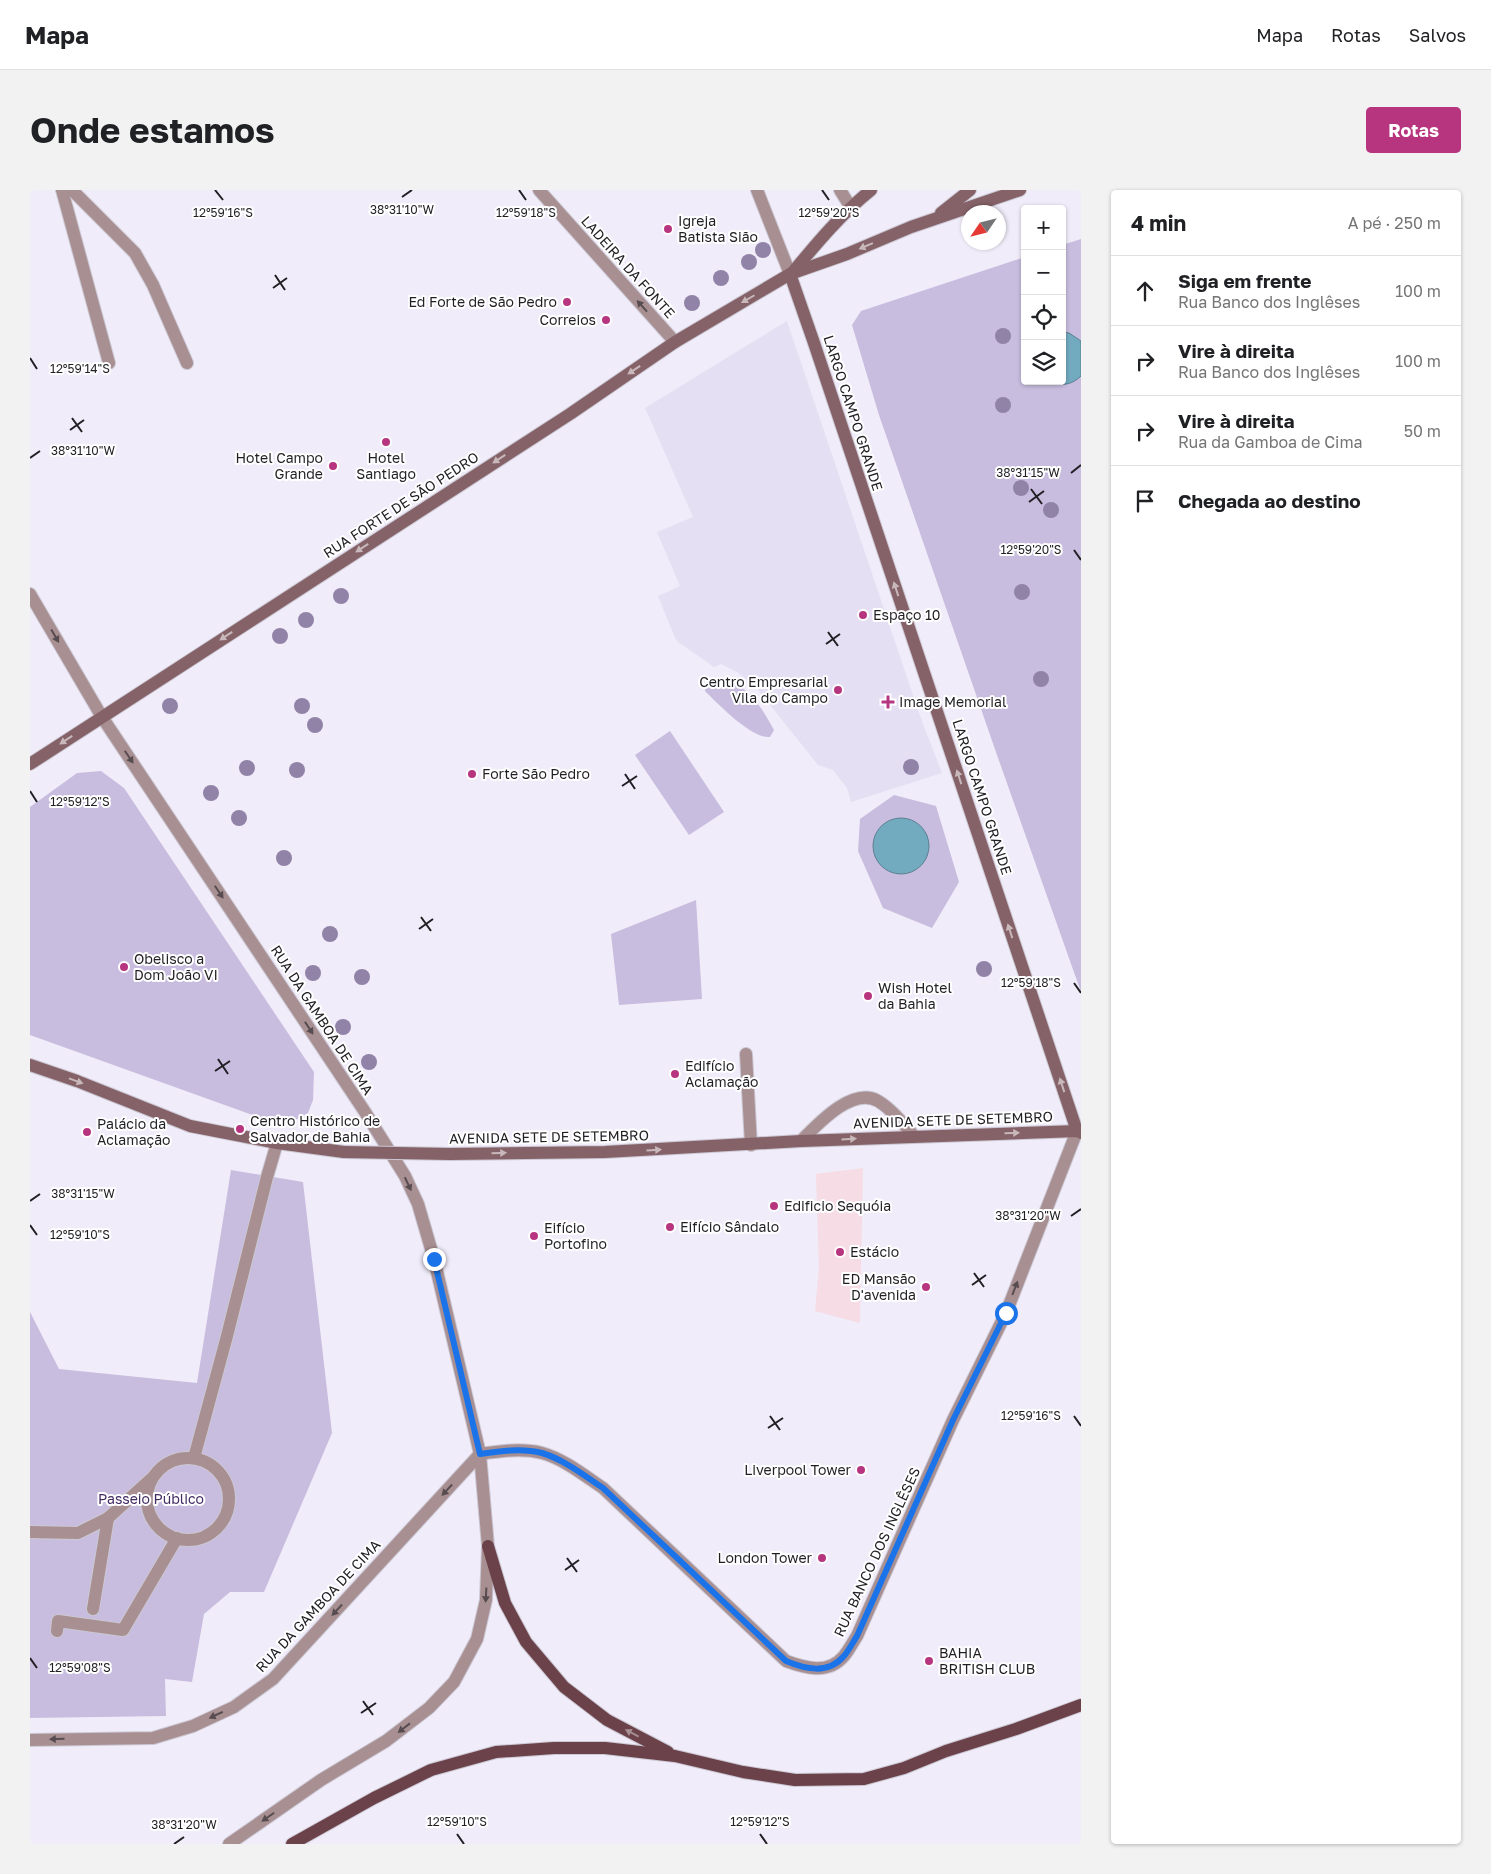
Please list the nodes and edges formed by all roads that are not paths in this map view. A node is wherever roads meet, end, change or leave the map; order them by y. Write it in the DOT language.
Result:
graph roads {
  1 [pos="62,190"];
  2 [pos="72,190"];
  3 [pos="539,190"];
  4 [pos="756,190"];
  5 [pos="840,190"];
  6 [pos="870,190"];
  7 [pos="970,190"];
  8 [pos="1020,190"];
  9 [pos="850,206"];
  10 [pos="933,220"];
  11 [pos="790,274"];
  12 [pos="675,342"];
  13 [pos="109,363"];
  14 [pos="188,363"];
  15 [pos="30,594"];
  16 [pos="102,717"];
  17 [pos="30,764"];
  18 [pos="746,1054"];
  19 [pos="30,1065"];
  20 [pos="1079,1132"];
  21 [pos="914,1136"];
  22 [pos="801,1141"];
  23 [pos="277,1143"];
  24 [pos="750,1145"];
  25 [pos="480,1454"];
  26 [pos="194,1458"];
  27 [pos="152,1478"];
  28 [pos="108,1518"];
  29 [pos="30,1532"];
  30 [pos="177,1538"];
  31 [pos="488,1546"];
  32 [pos="93,1609"];
  33 [pos="57,1631"];
  34 [pos="1081,1705"];
  35 [pos="30,1740"];
  36 [pos="675,1756"];
  37 [pos="229,1844"];
  38 [pos="292,1844"];
  1 -- 13 [label="street"];
  2 -- 14 [label="street"];
  12 -- 3 [label="street, LADEIRA DA FONTE, one-way"];
  4 -- 11 [label="street"];
  5 -- 9 [label="street"];
  6 -- 9 [label="main road"];
  7 -- 10 [label="main road"];
  8 -- 10 [label="main road"];
  9 -- 11 [label="main road"];
  10 -- 11 [label="main road, one-way"];
  11 -- 12 [label="main road, RUA FORTE DE SÃO PEDRO, one-way"];
  20 -- 11 [label="main road, LARGO CAMPO GRANDE, one-way"];
  12 -- 16 [label="main road, RUA FORTE DE SÃO PEDRO, one-way"];
  15 -- 16 [label="street, RUA DA GAMBOA DE CIMA, one-way"];
  16 -- 17 [label="main road, RUA FORTE DE SÃO PEDRO, one-way"];
  16 -- 25 [label="street, RUA DA GAMBOA DE CIMA, one-way"];
  18 -- 24 [label="street"];
  19 -- 23 [label="main road, AVENIDA SETE DE SETEMBRO, one-way"];
  21 -- 20 [label="main road, AVENIDA SETE DE SETEMBRO, one-way"];
  25 -- 20 [label="street, RUA BANCO DOS INGLÊSES, one-way"];
  22 -- 21 [label="main road, AVENIDA SETE DE SETEMBRO, one-way"];
  21 -- 22 [label="street"];
  22 -- 24 [label="main road, AVENIDA SETE DE SETEMBRO"];
  23 -- 24 [label="main road, AVENIDA SETE DE SETEMBRO, one-way, bridge"];
  23 -- 26 [label="street"];
  25 -- 31 [label="street, RUA DA GAMBOA DE CIMA"];
  25 -- 35 [label="street, RUA DA GAMBOA DE CIMA, one-way"];
  26 -- 27 [label="street"];
  26 -- 30 [label="street"];
  27 -- 28 [label="street"];
  27 -- 30 [label="street"];
  28 -- 29 [label="street"];
  28 -- 32 [label="street"];
  30 -- 33 [label="street"];
  36 -- 31 [label="main road, one-way"];
  31 -- 37 [label="street, RUA DA GAMBOA DE CIMA, one-way"];
  34 -- 36 [label="main road"];
  36 -- 38 [label="main road"];
}
